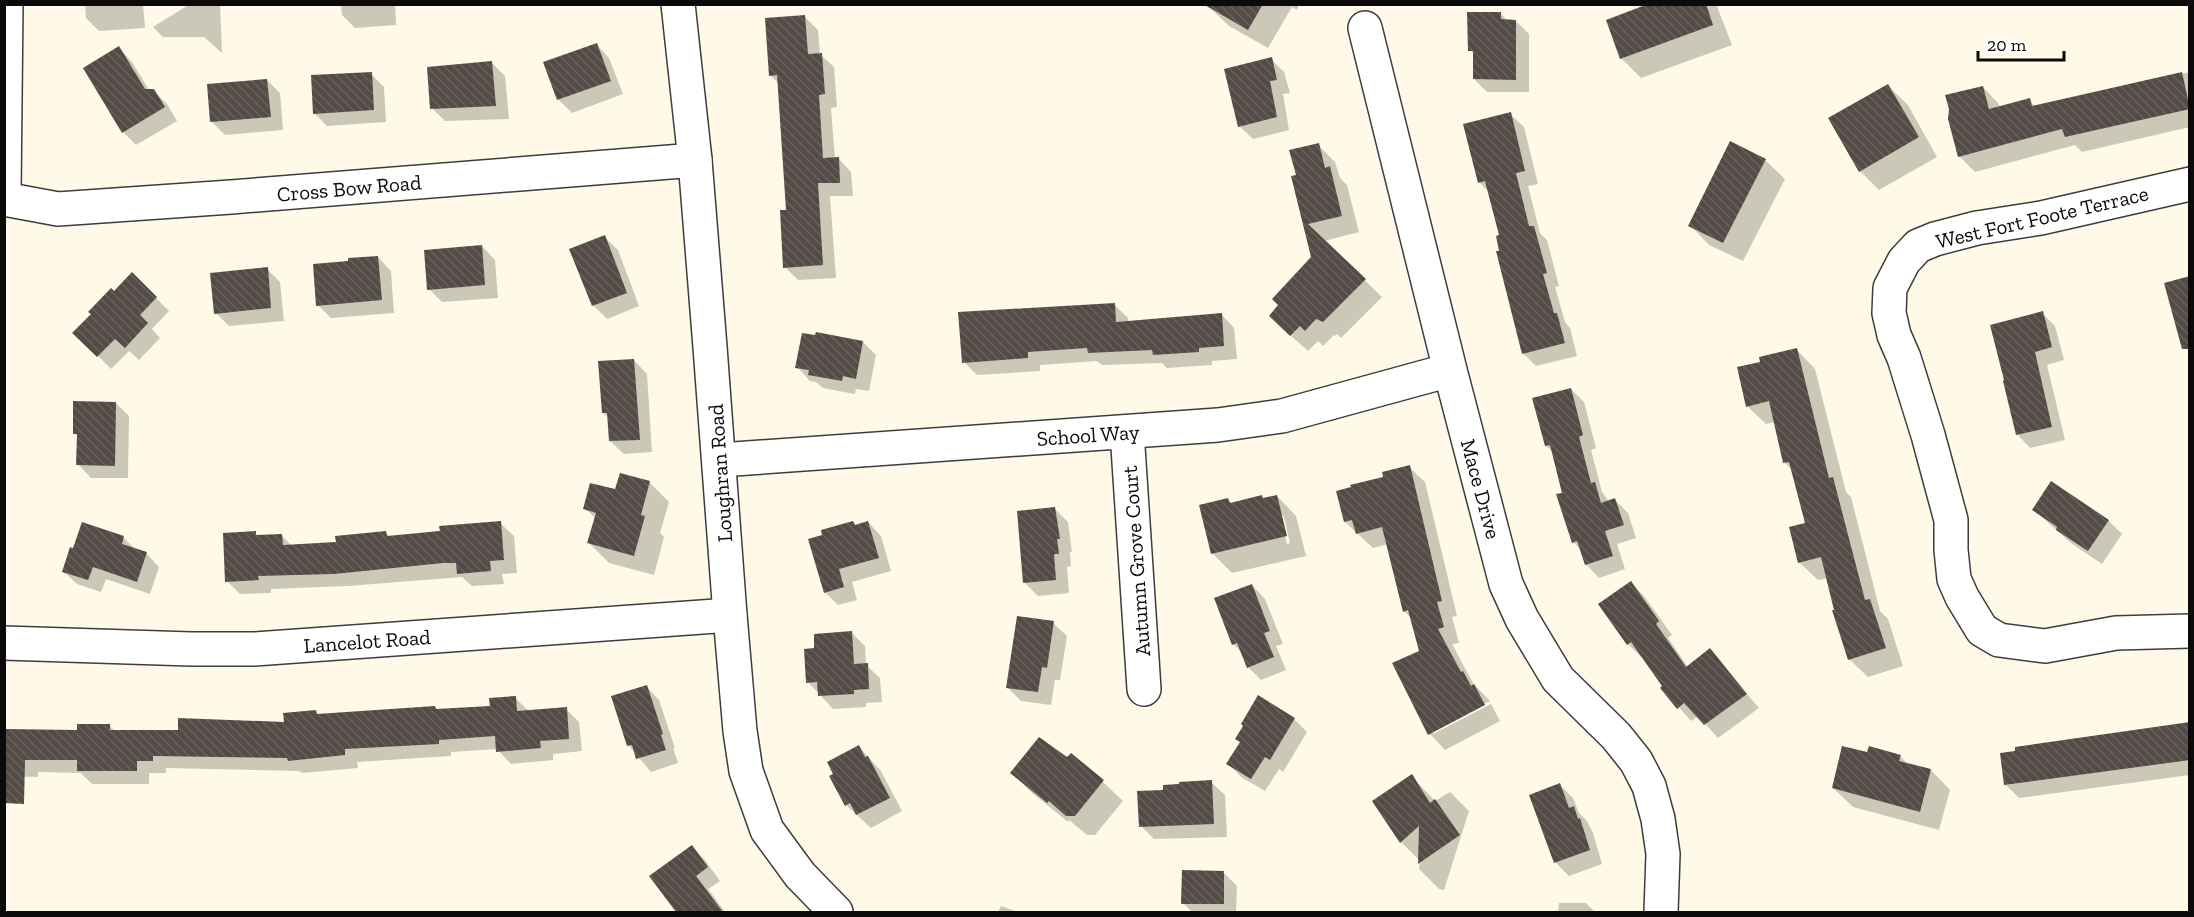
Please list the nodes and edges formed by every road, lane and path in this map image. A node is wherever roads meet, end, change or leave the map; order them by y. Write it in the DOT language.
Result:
graph roads {
  1 [pos="6,4"];
  2 [pos="678,4"];
  3 [pos="1365,28"];
  4 [pos="695,160"];
  5 [pos="2190,184"];
  6 [pos="4,194"];
  7 [pos="4,199"];
  8 [pos="1450,370"];
  9 [pos="1127,432"];
  10 [pos="720,460"];
  11 [pos="730,615"];
  12 [pos="2190,631"];
  13 [pos="4,643"];
  14 [pos="1144,689"];
  15 [pos="836,912"];
  16 [pos="1661,912"];
  1 -- 6 [label="street"];
  2 -- 4 [label="street, Loughran Road"];
  3 -- 8 [label="street, Mace Drive"];
  4 -- 7 [label="street, Cross Bow Road"];
  4 -- 10 [label="street, Loughran Road"];
  5 -- 12 [label="street, West Fort Foote Terrace"];
  8 -- 9 [label="street, School Way"];
  8 -- 16 [label="street, Mace Drive"];
  9 -- 10 [label="street, School Way"];
  9 -- 14 [label="street, Autumn Grove Court"];
  10 -- 11 [label="street, Loughran Road"];
  11 -- 13 [label="street, Lancelot Road"];
  11 -- 15 [label="street, Loughran Road"];
}
